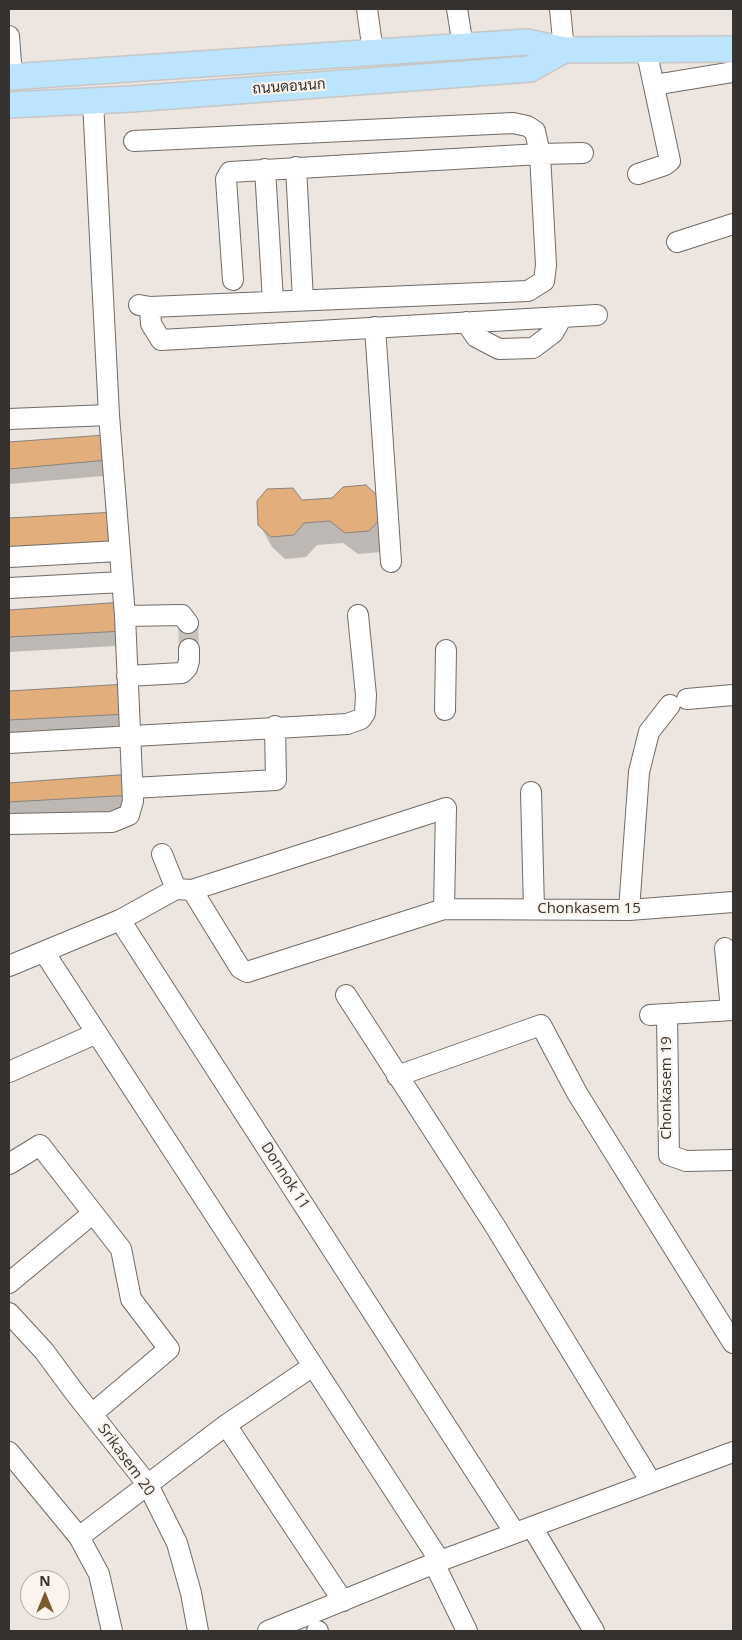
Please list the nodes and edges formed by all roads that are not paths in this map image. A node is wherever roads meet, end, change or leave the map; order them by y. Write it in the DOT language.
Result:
graph roads {
  1 [pos="367,9"];
  2 [pos="457,9"];
  3 [pos="560,9"];
  4 [pos="9,36"];
  5 [pos="463,46"];
  6 [pos="733,49"];
  7 [pos="564,50"];
  8 [pos="646,50"];
  9 [pos="373,52"];
  10 [pos="733,72"];
  11 [pos="10,77"];
  12 [pos="654,85"];
  13 [pos="93,101"];
  14 [pos="9,105"];
  15 [pos="134,141"];
  16 [pos="583,153"];
  17 [pos="540,154"];
  18 [pos="296,167"];
  19 [pos="265,169"];
  20 [pos="638,174"];
  21 [pos="733,224"];
  22 [pos="677,242"];
  23 [pos="233,280"];
  24 [pos="303,300"];
  25 [pos="273,301"];
  26 [pos="597,315"];
  27 [pos="562,317"];
  28 [pos="466,322"];
  29 [pos="375,327"];
  30 [pos="109,414"];
  31 [pos="9,419"];
  32 [pos="119,551"];
  33 [pos="84,552"];
  34 [pos="9,557"];
  35 [pos="391,562"];
  36 [pos="122,582"];
  37 [pos="86,584"];
  38 [pos="9,588"];
  39 [pos="358,615"];
  40 [pos="125,616"];
  41 [pos="188,623"];
  42 [pos="189,649"];
  43 [pos="446,650"];
  44 [pos="127,676"];
  45 [pos="733,695"];
  46 [pos="445,710"];
  47 [pos="275,726"];
  48 [pos="129,735"];
  49 [pos="9,743"];
  50 [pos="133,788"];
  51 [pos="531,792"];
  52 [pos="9,824"];
  53 [pos="162,854"];
  54 [pos="184,889"];
  55 [pos="733,902"];
  56 [pos="444,909"];
  57 [pos="534,909"];
  58 [pos="629,910"];
  59 [pos="120,920"];
  60 [pos="725,948"];
  61 [pos="44,952"];
  62 [pos="9,966"];
  63 [pos="346,995"];
  64 [pos="732,1010"];
  65 [pos="97,1033"];
  66 [pos="9,1072"];
  67 [pos="397,1076"];
  68 [pos="733,1160"];
  69 [pos="9,1164"];
  70 [pos="92,1214"];
  71 [pos="9,1283"];
  72 [pos="9,1313"];
  73 [pos="733,1344"];
  74 [pos="313,1366"];
  75 [pos="92,1414"];
  76 [pos="226,1425"];
  77 [pos="9,1452"];
  78 [pos="733,1452"];
  79 [pos="651,1482"];
  80 [pos="148,1485"];
  81 [pos="523,1530"];
  82 [pos="79,1537"];
  83 [pos="437,1562"];
  84 [pos="343,1601"];
  85 [pos="314,1624"];
  86 [pos="112,1631"];
  87 [pos="198,1631"];
  88 [pos="268,1631"];
  89 [pos="467,1631"];
  90 [pos="594,1631"];
  1 -- 9 [label="street"];
  2 -- 5 [label="street"];
  3 -- 7 [label="street"];
  4 -- 11 [label="street"];
  5 -- 7 [label="main road, ถนนดอนนก"];
  5 -- 9 [label="main road, ถนนดอนนก"];
  6 -- 8 [label="main road, ถนนดอนนก"];
  7 -- 8 [label="main road, ถนนดอนนก"];
  7 -- 13 [label="main road, ถนนดอนนก"];
  8 -- 12 [label="street"];
  9 -- 11 [label="main road, ถนนดอนนก"];
  10 -- 12 [label="street"];
  12 -- 20 [label="street"];
  13 -- 14 [label="main road, ถนนดอนนก"];
  13 -- 30 [label="street"];
  15 -- 17 [label="street"];
  16 -- 17 [label="street"];
  17 -- 18 [label="street"];
  17 -- 24 [label="street"];
  18 -- 19 [label="street"];
  18 -- 24 [label="street"];
  19 -- 23 [label="street"];
  19 -- 25 [label="street"];
  21 -- 22 [label="street"];
  24 -- 25 [label="street"];
  25 -- 29 [label="street"];
  26 -- 27 [label="street"];
  27 -- 28 [label="street"];
  27 -- 28 [label="street"];
  28 -- 29 [label="street"];
  29 -- 35 [label="street"];
  30 -- 31 [label="street"];
  30 -- 32 [label="street"];
  32 -- 33 [label="street"];
  32 -- 36 [label="street"];
  33 -- 34 [label="street"];
  33 -- 37 [label="street"];
  36 -- 37 [label="street"];
  36 -- 40 [label="street"];
  37 -- 38 [label="street"];
  39 -- 47 [label="street"];
  40 -- 41 [label="street"];
  40 -- 44 [label="street"];
  42 -- 44 [label="street"];
  43 -- 46 [label="street"];
  44 -- 48 [label="street"];
  45 -- 58 [label="street"];
  47 -- 48 [label="street"];
  47 -- 50 [label="street"];
  48 -- 49 [label="street"];
  48 -- 50 [label="street"];
  50 -- 52 [label="street"];
  51 -- 57 [label="street"];
  53 -- 54 [label="street"];
  54 -- 56 [label="street, Chonkasem 15"];
  54 -- 56 [label="street"];
  54 -- 59 [label="street"];
  55 -- 58 [label="street, Chonkasem 15"];
  56 -- 57 [label="street, Chonkasem 15"];
  57 -- 58 [label="street, Chonkasem 15"];
  59 -- 61 [label="street"];
  59 -- 81 [label="street, Donnok 11"];
  60 -- 64 [label="street"];
  61 -- 62 [label="street"];
  61 -- 65 [label="street"];
  63 -- 67 [label="street"];
  64 -- 68 [label="street, Chonkasem 19"];
  65 -- 66 [label="street"];
  65 -- 74 [label="street"];
  67 -- 73 [label="street"];
  67 -- 79 [label="street"];
  69 -- 70 [label="street"];
  70 -- 71 [label="street"];
  70 -- 75 [label="street"];
  72 -- 75 [label="street, Srikasem 20"];
  74 -- 76 [label="street"];
  74 -- 83 [label="street"];
  75 -- 80 [label="street, Srikasem 20"];
  76 -- 80 [label="street"];
  76 -- 84 [label="street"];
  77 -- 82 [label="street"];
  78 -- 79 [label="street"];
  79 -- 81 [label="street"];
  80 -- 82 [label="street"];
  80 -- 87 [label="street, Srikasem 20"];
  81 -- 83 [label="street"];
  81 -- 90 [label="street, Donnok 11"];
  82 -- 86 [label="street"];
  83 -- 84 [label="street"];
  83 -- 89 [label="street"];
  84 -- 85 [label="street"];
  85 -- 88 [label="street"];
}
